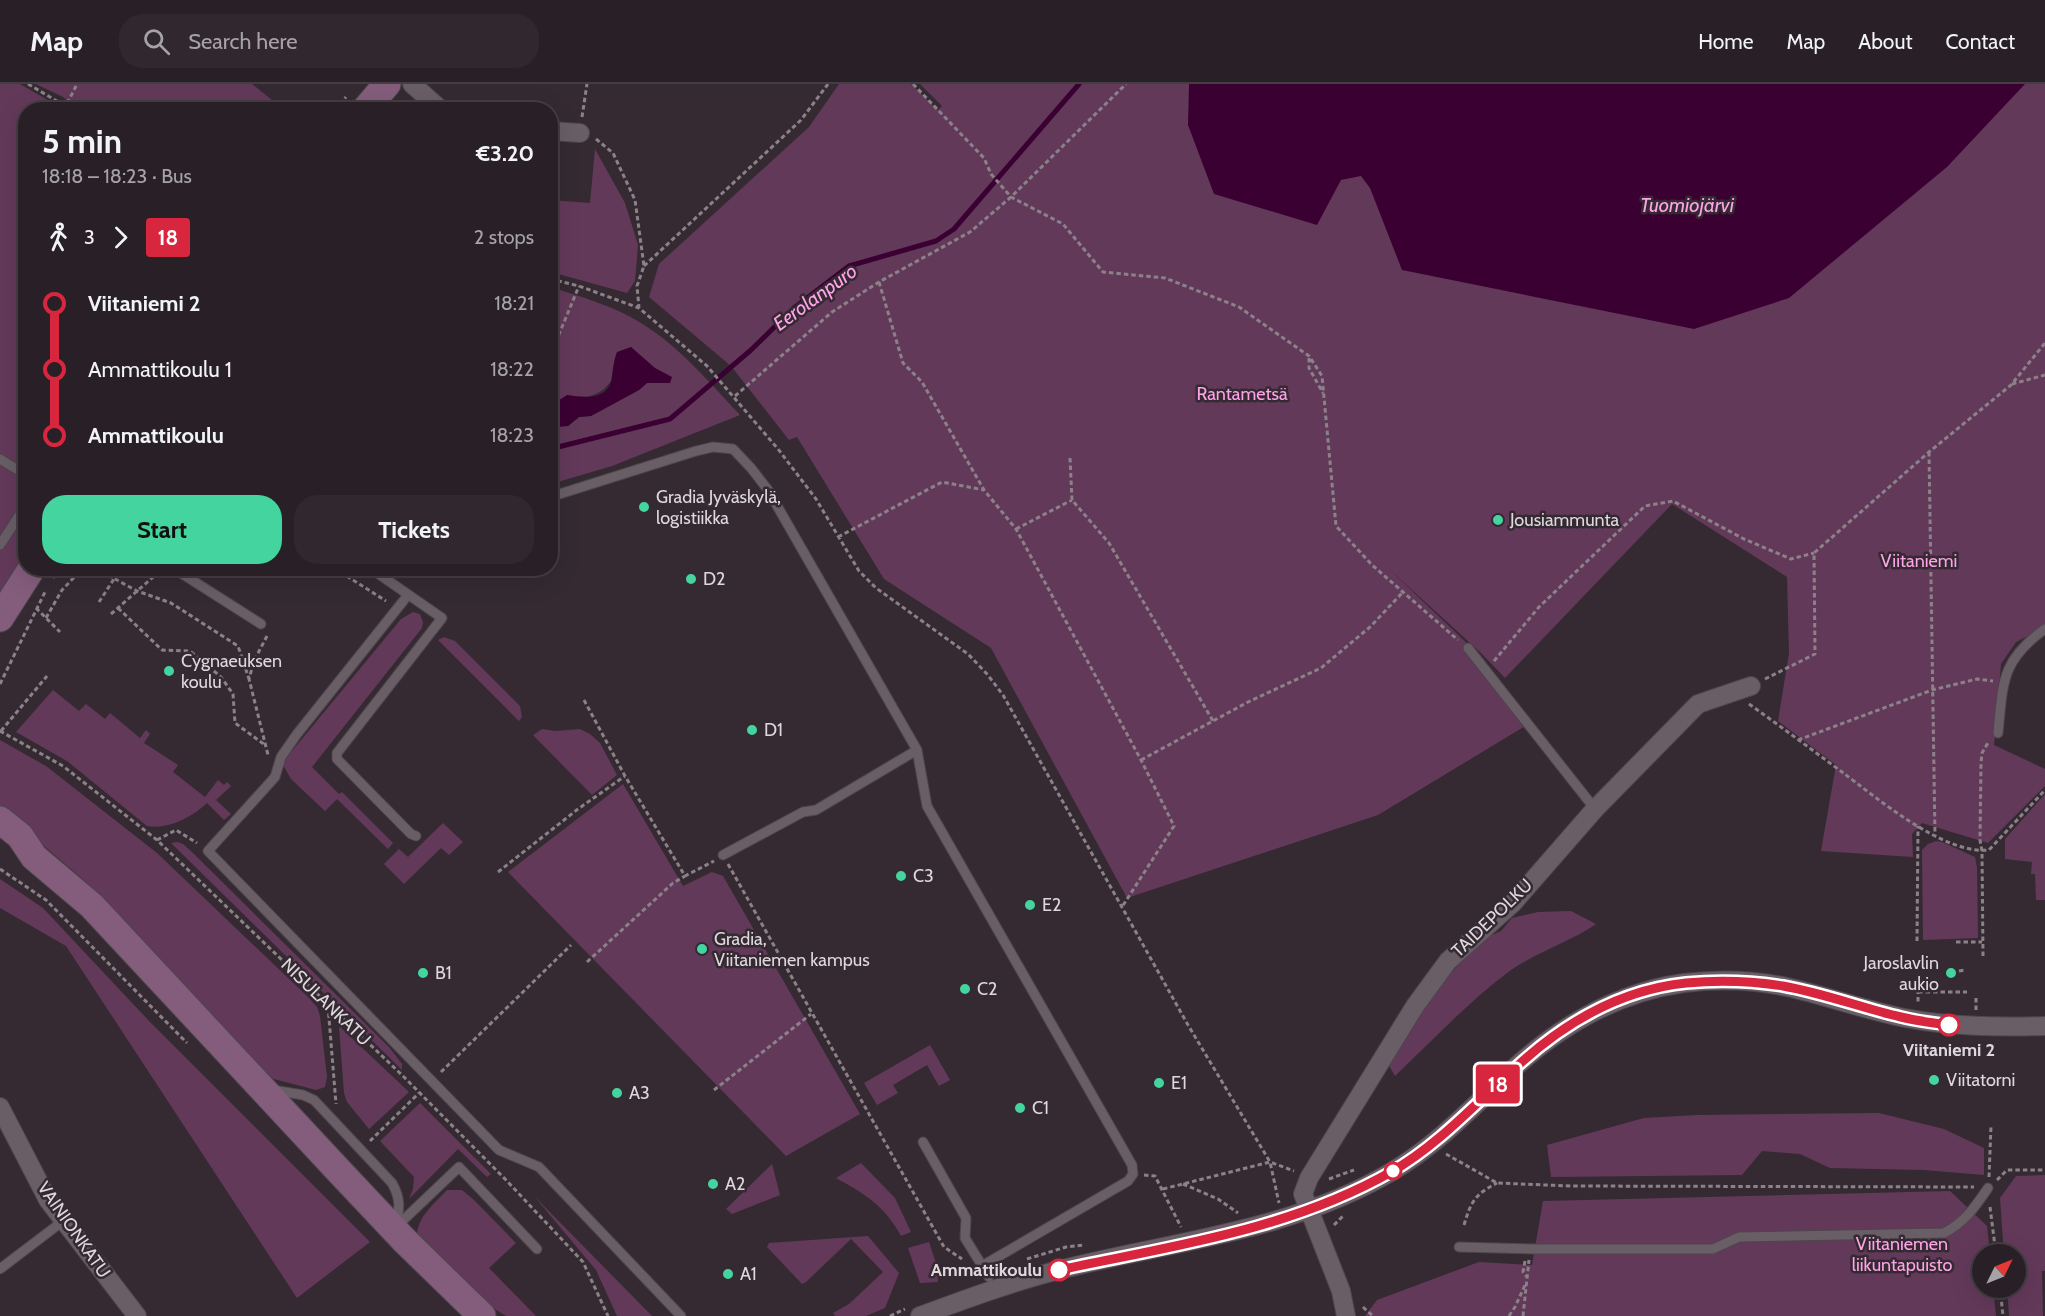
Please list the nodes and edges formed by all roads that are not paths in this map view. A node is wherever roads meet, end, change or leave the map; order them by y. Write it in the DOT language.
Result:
graph roads {
  1 [pos="387,84"];
  2 [pos="412,84"];
  3 [pos="372,102"];
  4 [pos="432,102"];
  5 [pos="558,132"];
  6 [pos="576,136"];
  7 [pos="0,459"];
  8 [pos="18,470"];
  9 [pos="558,494"];
  10 [pos="18,517"];
  11 [pos="0,545"];
  12 [pos="186,576"];
  13 [pos="381,576"];
  14 [pos="44,578"];
  15 [pos="408,595"];
  16 [pos="0,618"];
  17 [pos="261,624"];
  18 [pos="2045,629"];
  19 [pos="1468,648"];
  20 [pos="1751,686"];
  21 [pos="1998,733"];
  22 [pos="917,750"];
  23 [pos="1595,809"];
  24 [pos="0,820"];
  25 [pos="416,836"];
  26 [pos="0,841"];
  27 [pos="723,855"];
  28 [pos="34,856"];
  29 [pos="2045,1026"];
  30 [pos="262,1088"];
  31 [pos="0,1107"];
  32 [pos="923,1142"];
  33 [pos="1988,1188"];
  34 [pos="1309,1210"];
  35 [pos="63,1221"];
  36 [pos="394,1229"];
  37 [pos="1459,1247"];
  38 [pos="537,1249"];
  39 [pos="981,1266"];
  40 [pos="0,1269"];
  41 [pos="988,1277"];
  42 [pos="137,1316"];
  43 [pos="482,1316"];
  44 [pos="681,1316"];
  45 [pos="920,1316"];
  46 [pos="1346,1316"];
  1 -- 3 [label="main road"];
  2 -- 4 [label="street"];
  5 -- 6 [label="street"];
  7 -- 8 [label="lane"];
  9 -- 22 [label="lane"];
  10 -- 11 [label="lane"];
  12 -- 17 [label="lane"];
  13 -- 15 [label="lane"];
  14 -- 16 [label="main road"];
  15 -- 25 [label="lane"];
  15 -- 44 [label="lane"];
  18 -- 21 [label="lane"];
  19 -- 23 [label="lane"];
  20 -- 23 [label="street, TAIDEPOLKU"];
  22 -- 27 [label="lane"];
  22 -- 39 [label="lane"];
  23 -- 34 [label="street, TAIDEPOLKU"];
  24 -- 28 [label="main road"];
  26 -- 28 [label="main road"];
  28 -- 30 [label="main road"];
  29 -- 34 [label="street"];
  30 -- 36 [label="main road"];
  30 -- 36 [label="lane"];
  31 -- 35 [label="street, VAINIONKATU"];
  32 -- 39 [label="lane"];
  33 -- 37 [label="lane"];
  34 -- 45 [label="street"];
  34 -- 46 [label="street, TAIDEPOLKU"];
  35 -- 40 [label="lane"];
  35 -- 42 [label="street, VAINIONKATU"];
  36 -- 38 [label="lane"];
  36 -- 43 [label="main road"];
  39 -- 41 [label="lane"];
}
